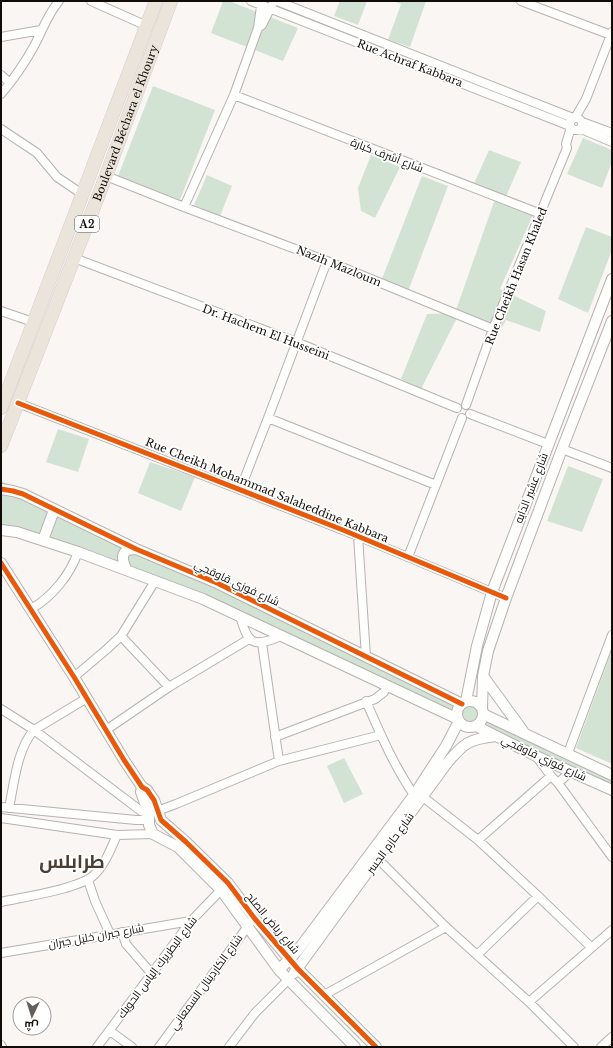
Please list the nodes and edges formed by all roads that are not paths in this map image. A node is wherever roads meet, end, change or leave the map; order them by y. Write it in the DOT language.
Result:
graph roads {
  1 [pos="59,1"];
  2 [pos="91,1"];
  3 [pos="156,1"];
  4 [pos="171,1"];
  5 [pos="250,1"];
  6 [pos="276,1"];
  7 [pos="521,1"];
  8 [pos="262,3"];
  9 [pos="271,9"];
  10 [pos="147,26"];
  11 [pos="258,28"];
  12 [pos="41,30"];
  13 [pos="611,34"];
  14 [pos="1,37"];
  15 [pos="1,75"];
  16 [pos="10,83"];
  17 [pos="1,94"];
  18 [pos="234,95"];
  19 [pos="577,124"];
  20 [pos="1,129"];
  21 [pos="612,133"];
  22 [pos="612,142"];
  23 [pos="106,176"];
  24 [pos="82,194"];
  25 [pos="184,207"];
  26 [pos="541,214"];
  27 [pos="74,258"];
  28 [pos="327,261"];
  29 [pos="612,279"];
  30 [pos="1,311"];
  31 [pos="612,321"];
  32 [pos="33,322"];
  33 [pos="493,329"];
  34 [pos="296,342"];
  35 [pos="18,403"];
  36 [pos="2,405"];
  37 [pos="466,405"];
  38 [pos="457,408"];
  39 [pos="470,414"];
  40 [pos="268,418"];
  41 [pos="462,418"];
  42 [pos="548,444"];
  43 [pos="1,446"];
  44 [pos="562,449"];
  45 [pos="612,468"];
  46 [pos="436,485"];
  47 [pos="1,489"];
  48 [pos="240,490"];
  49 [pos="54,510"];
  50 [pos="1,530"];
  51 [pos="358,536"];
  52 [pos="43,540"];
  53 [pos="136,549"];
  54 [pos="78,552"];
  55 [pos="408,557"];
  56 [pos="1,562"];
  57 [pos="126,569"];
  58 [pos="155,581"];
  59 [pos="492,592"];
  60 [pos="506,598"];
  61 [pos="31,609"];
  62 [pos="240,616"];
  63 [pos="612,635"];
  64 [pos="121,636"];
  65 [pos="281,636"];
  66 [pos="249,639"];
  67 [pos="262,643"];
  68 [pos="366,657"];
  69 [pos="74,676"];
  70 [pos="483,676"];
  71 [pos="387,686"];
  72 [pos="169,688"];
  73 [pos="87,698"];
  74 [pos="366,701"];
  75 [pos="464,702"];
  76 [pos="1,709"];
  77 [pos="483,711"];
  78 [pos="458,720"];
  79 [pos="476,726"];
  80 [pos="34,730"];
  81 [pos="106,730"];
  82 [pos="525,733"];
  83 [pos="381,735"];
  84 [pos="496,736"];
  85 [pos="275,737"];
  86 [pos="568,753"];
  87 [pos="536,756"];
  88 [pos="279,761"];
  89 [pos="570,772"];
  90 [pos="612,775"];
  91 [pos="551,776"];
  92 [pos="558,783"];
  93 [pos="611,789"];
  94 [pos="419,796"];
  95 [pos="5,808"];
  96 [pos="152,815"];
  97 [pos="1,818"];
  98 [pos="153,834"];
  99 [pos="117,835"];
  100 [pos="478,840"];
  101 [pos="612,857"];
  102 [pos="378,859"];
  103 [pos="88,880"];
  104 [pos="221,890"];
  105 [pos="538,896"];
  106 [pos="1,902"];
  107 [pos="191,920"];
  108 [pos="251,922"];
  109 [pos="446,927"];
  110 [pos="612,930"];
  111 [pos="122,932"];
  112 [pos="110,934"];
  113 [pos="591,948"];
  114 [pos="1,953"];
  115 [pos="477,955"];
  116 [pos="290,959"];
  117 [pos="298,969"];
  118 [pos="279,970"];
  119 [pos="152,974"];
  120 [pos="288,980"];
  121 [pos="324,995"];
  122 [pos="529,1002"];
  123 [pos="110,1031"];
  124 [pos="365,1036"];
  125 [pos="612,1037"];
  126 [pos="355,1046"];
  127 [pos="97,1047"];
  128 [pos="132,1047"];
  129 [pos="159,1047"];
  130 [pos="229,1047"];
  131 [pos="376,1047"];
  132 [pos="574,1047"];
  133 [pos="601,1047"];
  1 -- 12 [label="street"];
  2 -- 10 [label="street"];
  3 -- 10 [label="highway, Boulevard Béchara el Khoury / A2"];
  4 -- 23 [label="highway, Boulevard Béchara el Khoury / A2"];
  5 -- 8 [label="street, Rue Achraf Kabbara"];
  6 -- 9 [label="street"];
  6 -- 19 [label="street, Rue Achraf Kabbara"];
  7 -- 13 [label="street"];
  8 -- 9 [label="street, Rue Achraf Kabbara"];
  8 -- 11 [label="street"];
  9 -- 11 [label="street"];
  9 -- 19 [label="street, Rue Achraf Kabbara"];
  10 -- 24 [label="highway, Boulevard Béchara el Khoury / A2"];
  11 -- 18 [label="street"];
  12 -- 14 [label="street"];
  12 -- 16 [label="street"];
  13 -- 19 [label="street, Rue Cheikh Hasan Khaled"];
  15 -- 16 [label="street"];
  16 -- 17 [label="street"];
  18 -- 25 [label="street"];
  18 -- 26 [label="street, شارع أشرف كبارة"];
  19 -- 21 [label="street, Rue Achraf Kabbara"];
  19 -- 22 [label="street, Rue Achraf Kabbara"];
  19 -- 26 [label="street, Rue Cheikh Hasan Khaled"];
  20 -- 24 [label="street"];
  23 -- 25 [label="street, Nazih Mazloum"];
  23 -- 27 [label="highway, Boulevard Béchara el Khoury / A2"];
  24 -- 32 [label="highway, Boulevard Béchara el Khoury / A2"];
  25 -- 28 [label="street, Nazih Mazloum"];
  26 -- 33 [label="street, Rue Cheikh Hasan Khaled"];
  27 -- 34 [label="street, Dr. Hachem El Husseini"];
  27 -- 35 [label="highway, Boulevard Béchara el Khoury / A2"];
  28 -- 33 [label="street, Nazih Mazloum"];
  28 -- 34 [label="street"];
  29 -- 42 [label="street, شارع عشير الدايه"];
  30 -- 32 [label="street"];
  31 -- 44 [label="street, شارع عشير الدايه"];
  32 -- 36 [label="highway, Boulevard Béchara el Khoury / A2"];
  33 -- 37 [label="street, Rue Cheikh Hasan Khaled"];
  34 -- 38 [label="street, Dr. Hachem El Husseini"];
  34 -- 40 [label="street"];
  35 -- 43 [label="highway, Boulevard Béchara el Khoury / A2"];
  35 -- 48 [label="street, Rue Cheikh Mohammad Salaheddine Kabbara"];
  37 -- 38 [label="street"];
  37 -- 39 [label="street"];
  38 -- 41 [label="street"];
  39 -- 41 [label="street"];
  39 -- 42 [label="street"];
  40 -- 46 [label="street"];
  40 -- 48 [label="street"];
  41 -- 46 [label="street"];
  42 -- 59 [label="street, شارع عشير الدايه"];
  44 -- 45 [label="street"];
  44 -- 60 [label="street, شارع عشير الدايه"];
  46 -- 55 [label="street"];
  47 -- 49 [label="street, شارع فوزي قاوقجي"];
  48 -- 51 [label="street, Rue Cheikh Mohammad Salaheddine Kabbara"];
  49 -- 52 [label="street"];
  49 -- 53 [label="street, شارع فوزي قاوقجي"];
  50 -- 52 [label="street"];
  51 -- 55 [label="street, Rue Cheikh Mohammad Salaheddine Kabbara"];
  51 -- 68 [label="street"];
  52 -- 54 [label="street"];
  53 -- 57 [label="street"];
  53 -- 68 [label="street, شارع فوزي قاوقجي"];
  54 -- 57 [label="street"];
  54 -- 61 [label="street"];
  55 -- 59 [label="street, Rue Cheikh Mohammad Salaheddine Kabbara"];
  56 -- 61 [label="street"];
  57 -- 58 [label="street"];
  58 -- 62 [label="street"];
  58 -- 64 [label="street"];
  59 -- 60 [label="street, Rue Cheikh Mohammad Salaheddine Kabbara"];
  59 -- 75 [label="street, شارع عشير الدايه"];
  60 -- 70 [label="street, شارع عشير الدايه"];
  61 -- 69 [label="street"];
  62 -- 65 [label="street"];
  62 -- 66 [label="street"];
  63 -- 86 [label="street"];
  64 -- 69 [label="street"];
  64 -- 72 [label="street"];
  65 -- 67 [label="street"];
  65 -- 71 [label="street"];
  66 -- 67 [label="street"];
  66 -- 72 [label="street"];
  67 -- 85 [label="street"];
  68 -- 75 [label="street, شارع فوزي قاوقجي"];
  69 -- 73 [label="street"];
  70 -- 77 [label="street, شارع عشير الدايه"];
  70 -- 82 [label="street"];
  71 -- 74 [label="street"];
  71 -- 78 [label="street"];
  72 -- 81 [label="street"];
  73 -- 80 [label="street"];
  73 -- 81 [label="street"];
  74 -- 83 [label="street"];
  74 -- 85 [label="street"];
  75 -- 77 [label="street"];
  75 -- 78 [label="street"];
  76 -- 80 [label="street"];
  77 -- 79 [label="street"];
  77 -- 82 [label="street, شارع فوزي قاوقجي"];
  78 -- 79 [label="street"];
  78 -- 94 [label="street, شارع حازم الجسر"];
  79 -- 84 [label="street, شارع فوزي قاوقجي"];
  80 -- 95 [label="street"];
  80 -- 96 [label="street"];
  81 -- 96 [label="street"];
  82 -- 86 [label="street, شارع فوزي قاوقجي"];
  83 -- 88 [label="street"];
  83 -- 94 [label="street"];
  84 -- 87 [label="street, شارع فوزي قاوقجي"];
  84 -- 94 [label="street, شارع حازم الجسر"];
  85 -- 88 [label="street"];
  86 -- 90 [label="street, شارع فوزي قاوقجي"];
  87 -- 89 [label="street, شارع فوزي قاوقجي"];
  87 -- 91 [label="street"];
  88 -- 96 [label="street"];
  89 -- 92 [label="street"];
  89 -- 93 [label="street, شارع فوزي قاوقجي"];
  91 -- 92 [label="street"];
  91 -- 100 [label="street"];
  92 -- 101 [label="street"];
  94 -- 100 [label="street"];
  94 -- 102 [label="street, شارع حازم الجسر"];
  94 -- 116 [label="street, شارع حازم الجسر"];
  95 -- 96 [label="street"];
  96 -- 98 [label="street"];
  96 -- 108 [label="street, شارع رياض الصلح"];
  97 -- 99 [label="street"];
  98 -- 99 [label="street"];
  98 -- 104 [label="street, شارع رياض الصلح"];
  99 -- 103 [label="street"];
  100 -- 105 [label="street"];
  102 -- 109 [label="street"];
  102 -- 117 [label="street, شارع حازم الجسر"];
  103 -- 106 [label="street"];
  103 -- 112 [label="street"];
  104 -- 107 [label="street, شارع البطريرك إلياس الحويك"];
  104 -- 108 [label="street, شارع رياض الصلح"];
  105 -- 113 [label="street"];
  105 -- 115 [label="street"];
  107 -- 111 [label="street, شارع جبران خليل جبران"];
  107 -- 119 [label="street, شارع البطريرك إلياس الحويك"];
  108 -- 116 [label="street, شارع رياض الصلح"];
  108 -- 118 [label="street, شارع رياض الصلح"];
  108 -- 129 [label="street, شارع الكاردينال السمعاني"];
  109 -- 115 [label="street"];
  109 -- 121 [label="street"];
  110 -- 113 [label="street"];
  111 -- 112 [label="street, شارع جبران خليل جبران"];
  111 -- 119 [label="street"];
  112 -- 114 [label="street, شارع جبران خليل جبران"];
  113 -- 122 [label="street"];
  115 -- 122 [label="street"];
  116 -- 117 [label="street, شارع رياض الصلح"];
  116 -- 118 [label="street, شارع حازم الجسر"];
  117 -- 120 [label="street, شارع حازم الجسر"];
  117 -- 121 [label="street, شارع رياض الصلح"];
  118 -- 120 [label="street, شارع رياض الصلح"];
  119 -- 123 [label="street, شارع البطريرك إلياس الحويك"];
  120 -- 126 [label="street, شارع رياض الصلح"];
  120 -- 130 [label="street"];
  121 -- 124 [label="street, شارع رياض الصلح"];
  122 -- 132 [label="street"];
  123 -- 127 [label="street, شارع البطريرك إلياس الحويك"];
  123 -- 128 [label="street"];
  124 -- 126 [label="street"];
  124 -- 131 [label="street, شارع رياض الصلح"];
  125 -- 133 [label="street"];
}
